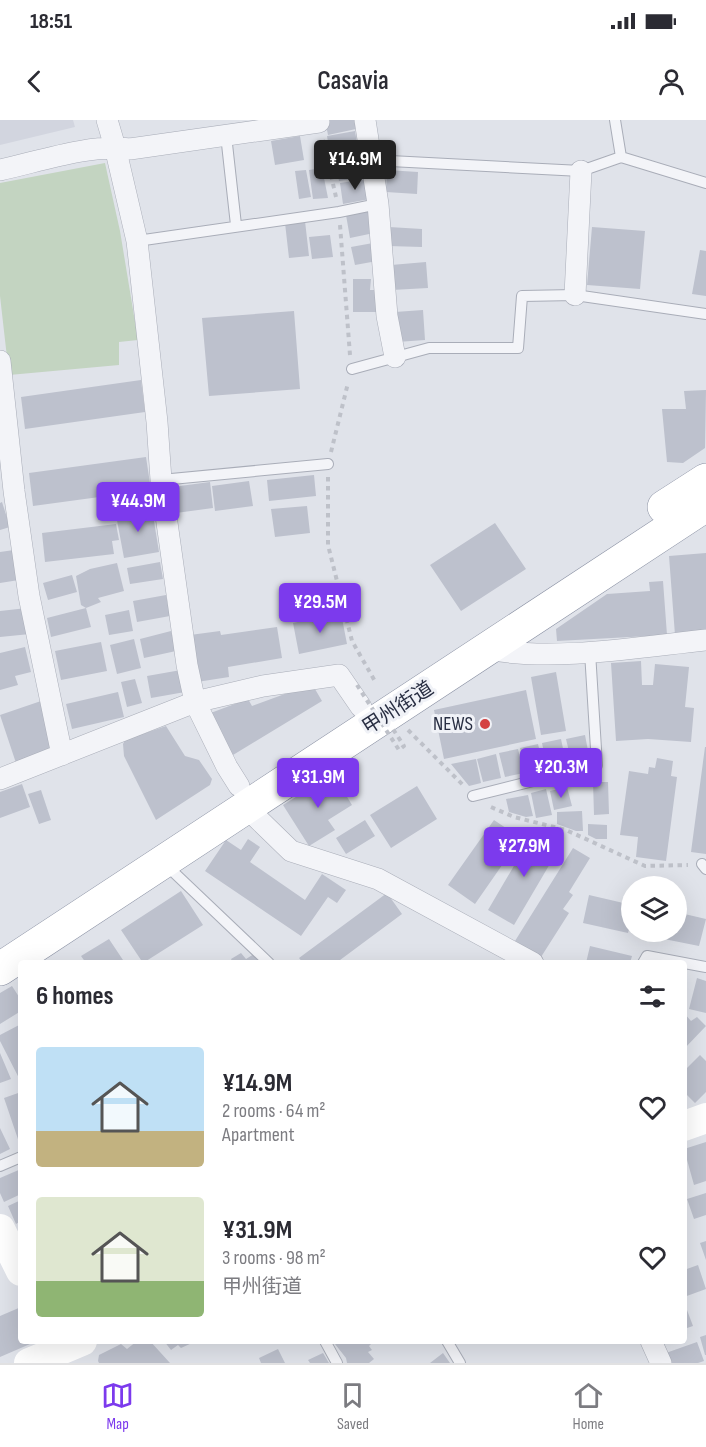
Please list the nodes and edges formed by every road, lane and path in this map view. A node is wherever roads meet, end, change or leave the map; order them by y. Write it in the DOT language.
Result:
graph roads {
  1 [pos="107,120"];
  2 [pos="365,120"];
  3 [pos="615,120"];
  4 [pos="319,121"];
  5 [pos="226,135"];
  6 [pos="115,147"];
  7 [pos="621,157"];
  8 [pos="371,160"];
  9 [pos="0,170"];
  10 [pos="581,171"];
  11 [pos="706,183"];
  12 [pos="378,204"];
  13 [pos="339,212"];
  14 [pos="236,225"];
  15 [pos="136,241"];
  16 [pos="575,295"];
  17 [pos="706,314"];
  18 [pos="395,357"];
  19 [pos="0,367"];
  20 [pos="352,369"];
  21 [pos="328,464"];
  22 [pos="161,480"];
  23 [pos="706,480"];
  24 [pos="7,492"];
  25 [pos="706,505"];
  26 [pos="706,640"];
  27 [pos="488,650"];
  28 [pos="590,652"];
  29 [pos="364,692"];
  30 [pos="195,702"];
  31 [pos="391,726"];
  32 [pos="404,726"];
  33 [pos="62,755"];
  34 [pos="0,779"];
  35 [pos="243,796"];
  36 [pos="473,796"];
  37 [pos="163,861"];
  38 [pos="704,867"];
  39 [pos="0,942"];
  40 [pos="265,960"];
  41 [pos="527,960"];
  42 [pos="645,960"];
  43 [pos="669,960"];
  44 [pos="687,963"];
  45 [pos="706,967"];
  46 [pos="0,969"];
  47 [pos="18,1158"];
  48 [pos="0,1166"];
  49 [pos="0,1229"];
  50 [pos="18,1265"];
  51 [pos="327,1344"];
  52 [pos="449,1344"];
  53 [pos="652,1344"];
  54 [pos="73,1348"];
  55 [pos="29,1363"];
  56 [pos="338,1363"];
  57 [pos="460,1363"];
  58 [pos="661,1363"];
  1 -- 6 [label="street"];
  2 -- 8 [label="street"];
  3 -- 7 [label="lane"];
  4 -- 5 [label="street"];
  4 -- 13 [label="path"];
  5 -- 6 [label="street"];
  5 -- 14 [label="lane"];
  6 -- 9 [label="street"];
  6 -- 15 [label="street"];
  7 -- 10 [label="lane"];
  7 -- 11 [label="lane"];
  8 -- 10 [label="lane"];
  8 -- 12 [label="street"];
  10 -- 16 [label="street"];
  12 -- 13 [label="lane"];
  12 -- 18 [label="street"];
  13 -- 14 [label="lane"];
  13 -- 20 [label="path"];
  14 -- 15 [label="lane"];
  15 -- 22 [label="street"];
  16 -- 17 [label="lane"];
  16 -- 18 [label="lane"];
  18 -- 20 [label="lane"];
  19 -- 24 [label="street"];
  20 -- 21 [label="path"];
  21 -- 22 [label="lane"];
  21 -- 29 [label="path"];
  22 -- 30 [label="street"];
  23 -- 29 [label="highway, 甲州街道"];
  24 -- 33 [label="street"];
  25 -- 27 [label="highway, 甲州街道"];
  26 -- 28 [label="street"];
  27 -- 28 [label="street"];
  27 -- 35 [label="highway, 甲州街道"];
  28 -- 36 [label="lane"];
  29 -- 30 [label="street"];
  29 -- 31 [label="path, bridge"];
  29 -- 35 [label="highway, 甲州街道"];
  30 -- 33 [label="street"];
  30 -- 35 [label="street"];
  32 -- 36 [label="path"];
  33 -- 34 [label="street"];
  35 -- 37 [label="highway, 甲州街道"];
  35 -- 39 [label="highway, 甲州街道"];
  35 -- 41 [label="street"];
  36 -- 38 [label="path"];
  37 -- 40 [label="lane"];
  37 -- 46 [label="highway, 甲州街道"];
  42 -- 43 [label="lane"];
  44 -- 45 [label="lane"];
  47 -- 48 [label="lane"];
  49 -- 50 [label="street"];
  51 -- 56 [label="lane"];
  52 -- 57 [label="lane"];
  53 -- 58 [label="street"];
  54 -- 55 [label="street"];
}
